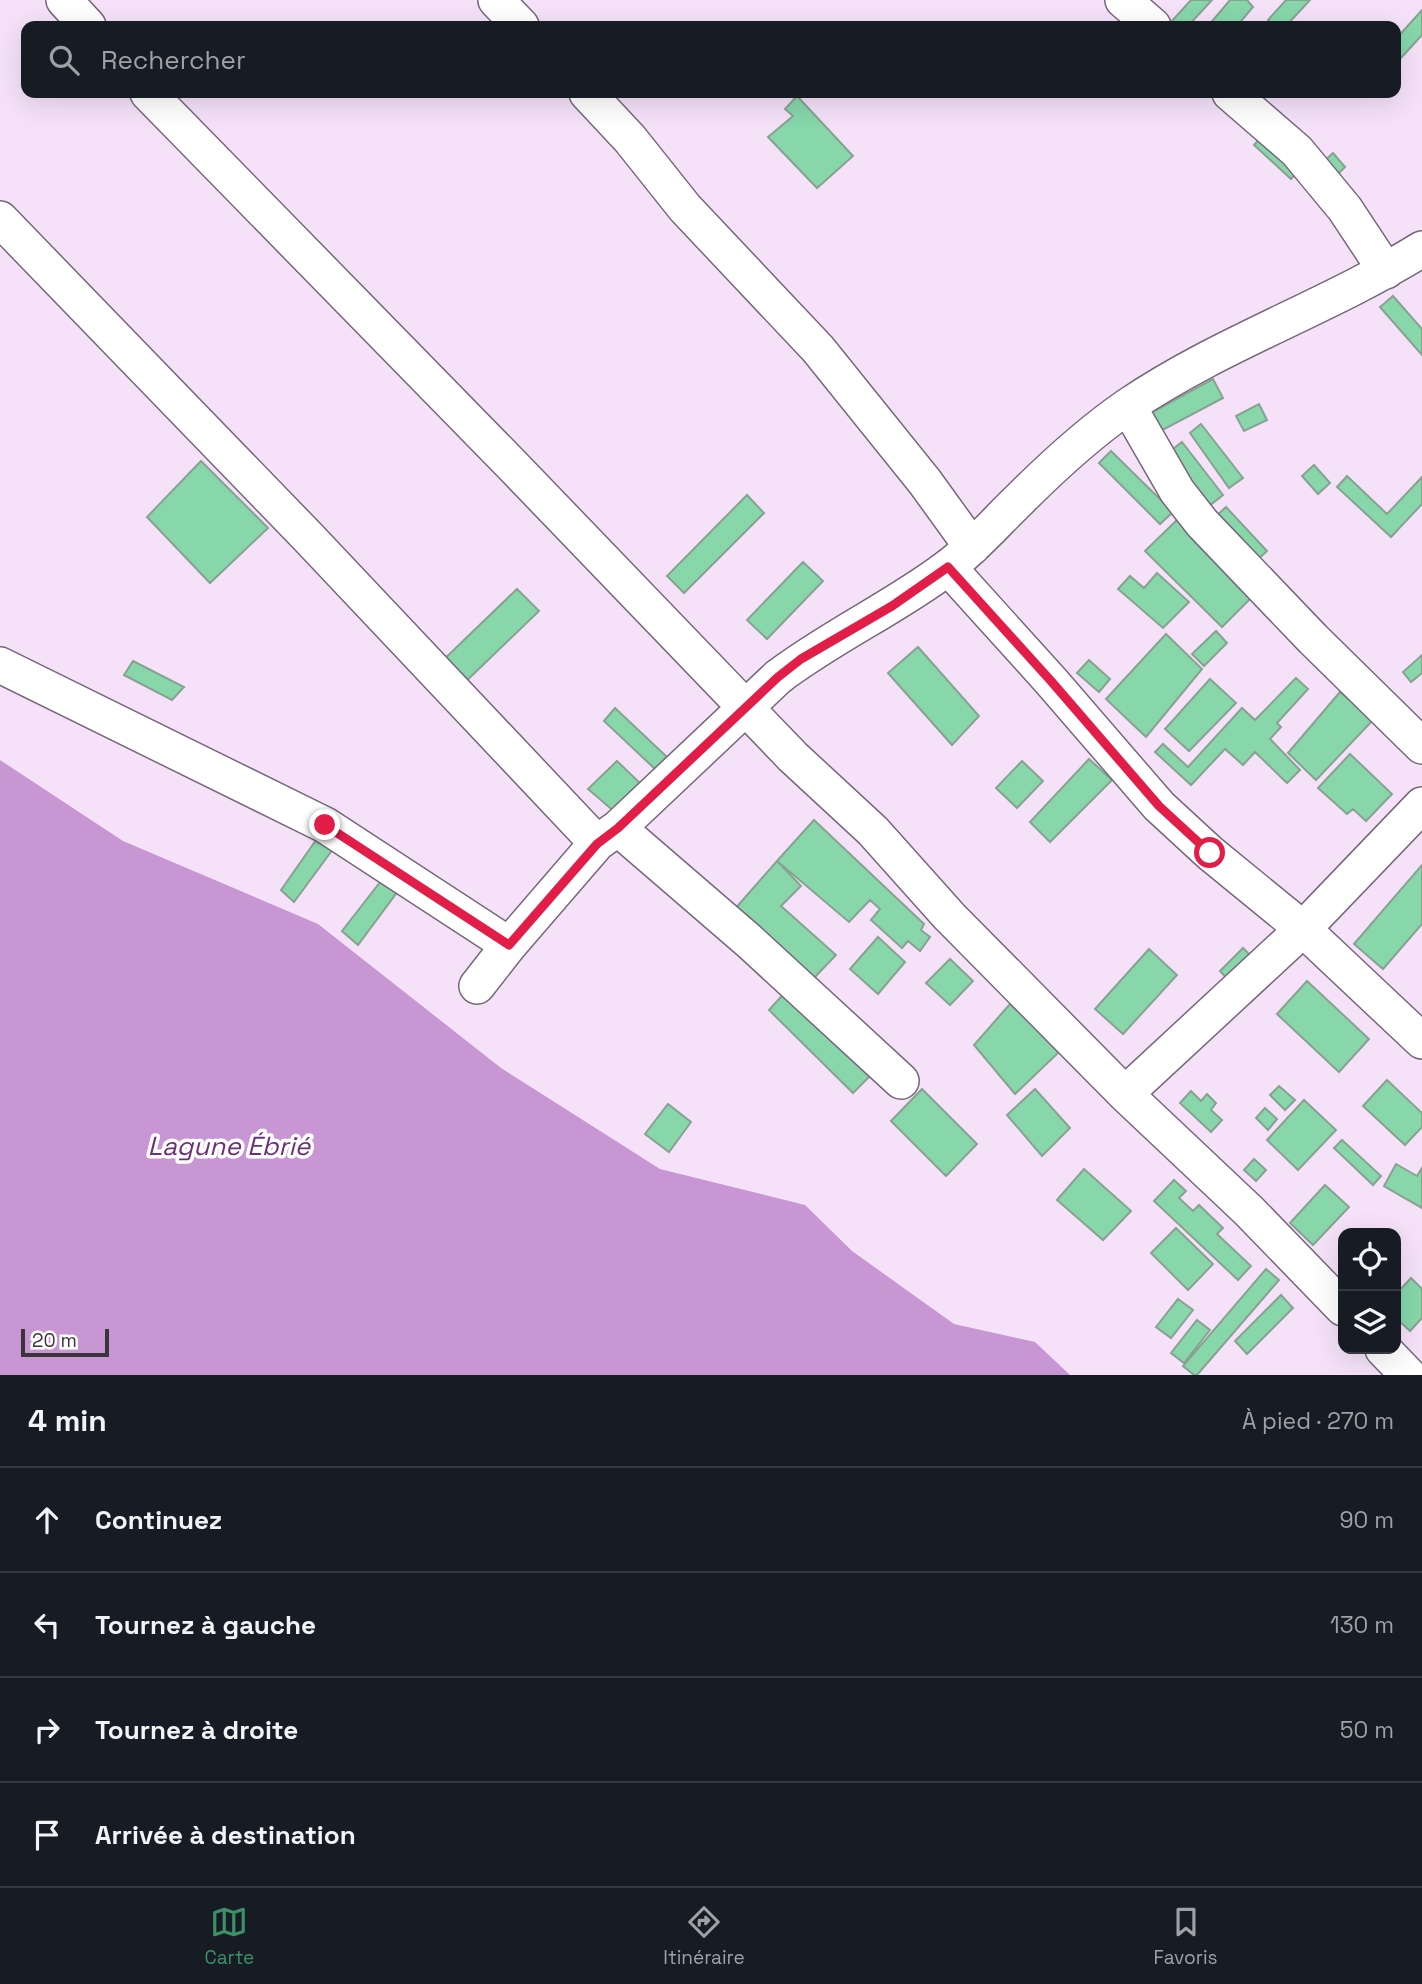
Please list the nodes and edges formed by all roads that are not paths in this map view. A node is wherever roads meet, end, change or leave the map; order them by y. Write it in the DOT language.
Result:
graph roads {
  1 [pos="64,0"];
  2 [pos="496,0"];
  3 [pos="1123,0"];
  4 [pos="83,21"];
  5 [pos="516,21"];
  6 [pos="1147,21"];
  7 [pos="153,98"];
  8 [pos="592,98"];
  9 [pos="1236,98"];
  10 [pos="0,219"];
  11 [pos="1422,249"];
  12 [pos="1386,271"];
  13 [pos="1128,406"];
  14 [pos="960,557"];
  15 [pos="0,665"];
  16 [pos="746,707"];
  17 [pos="1422,746"];
  18 [pos="1422,805"];
  19 [pos="608,836"];
  20 [pos="1303,929"];
  21 [pos="509,945"];
  22 [pos="477,986"];
  23 [pos="1422,1041"];
  24 [pos="901,1082"];
  25 [pos="1125,1094"];
  26 [pos="1338,1303"];
  27 [pos="1388,1354"];
  28 [pos="1408,1375"];
  1 -- 4 [label="street"];
  2 -- 5 [label="street"];
  3 -- 6 [label="street"];
  7 -- 16 [label="street"];
  8 -- 14 [label="street"];
  9 -- 12 [label="street"];
  10 -- 19 [label="street"];
  11 -- 12 [label="street"];
  12 -- 13 [label="street"];
  13 -- 14 [label="street"];
  13 -- 17 [label="street"];
  14 -- 16 [label="street"];
  14 -- 20 [label="street"];
  15 -- 21 [label="street"];
  16 -- 19 [label="street"];
  16 -- 25 [label="street"];
  18 -- 20 [label="street"];
  19 -- 21 [label="street"];
  19 -- 24 [label="street"];
  20 -- 23 [label="street"];
  20 -- 25 [label="street"];
  21 -- 22 [label="street"];
  25 -- 26 [label="street"];
  27 -- 28 [label="street"];
}
